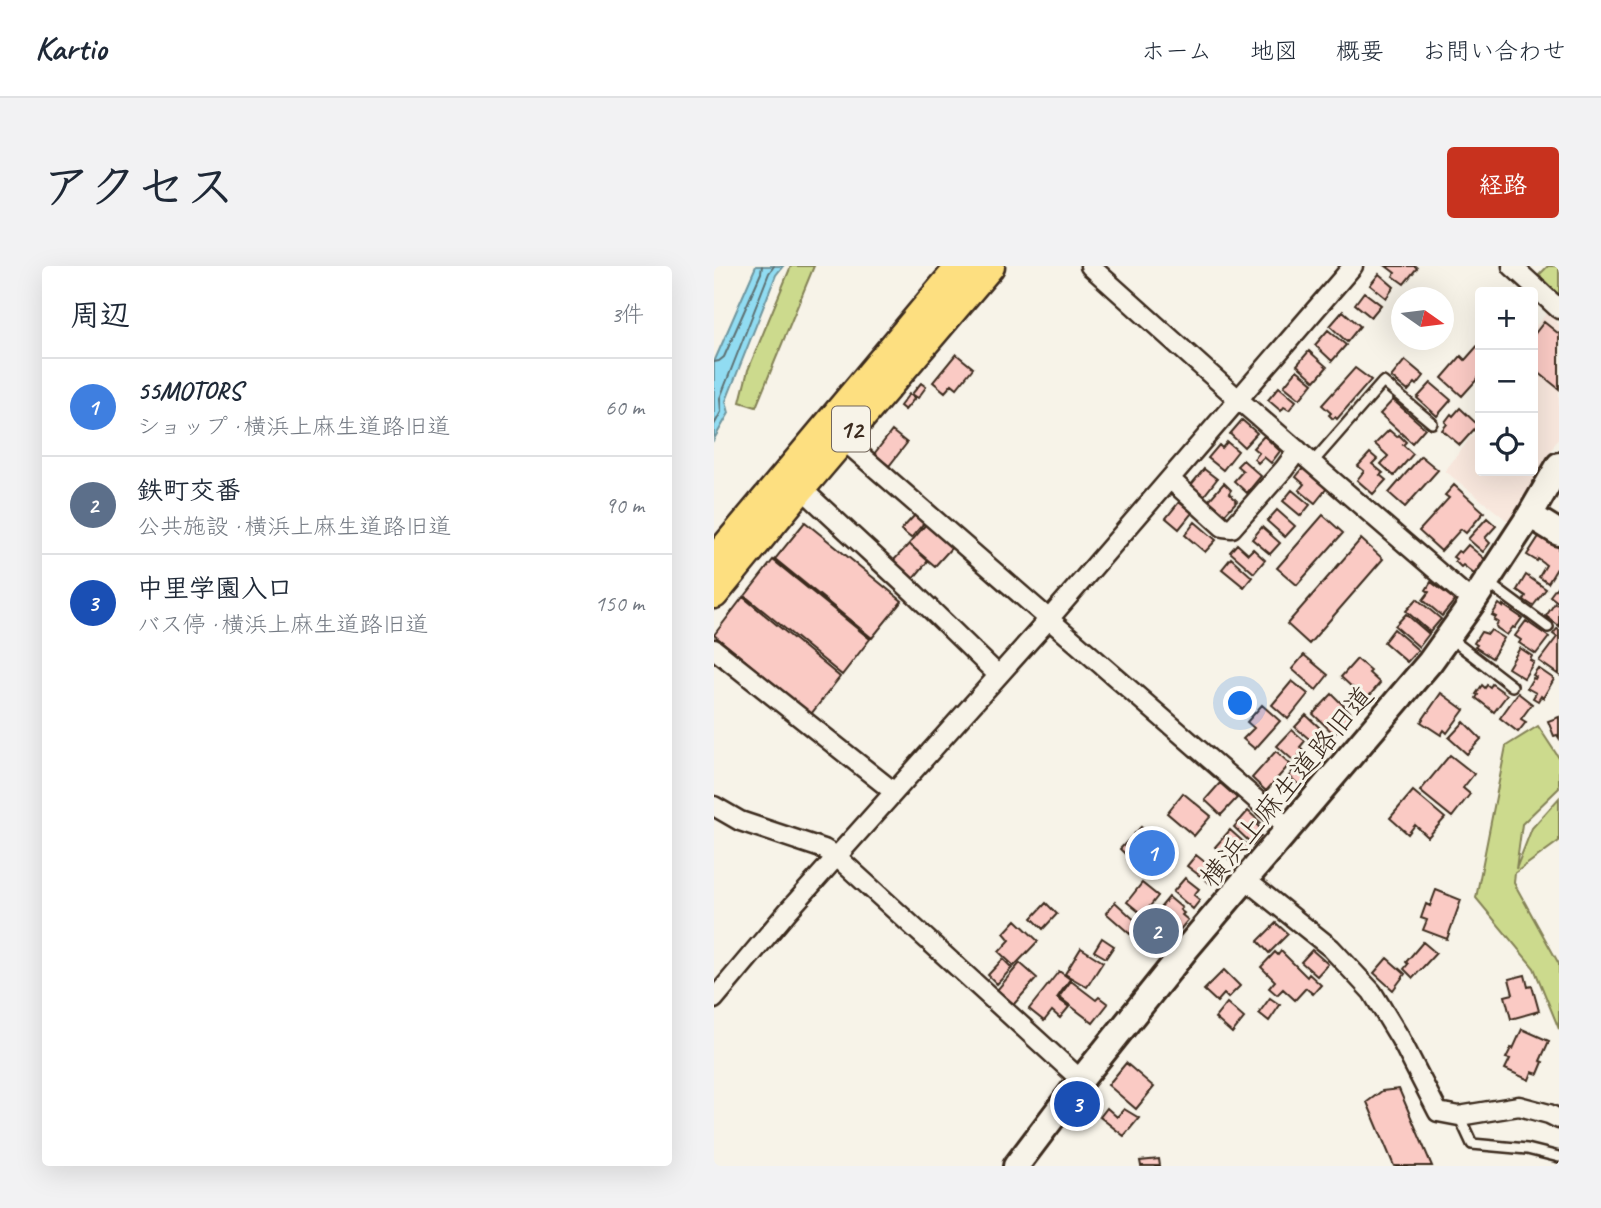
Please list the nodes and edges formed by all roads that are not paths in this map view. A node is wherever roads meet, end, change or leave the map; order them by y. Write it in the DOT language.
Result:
graph roads {
  1 [pos="961,266"];
  2 [pos="990,266"];
  3 [pos="1090,266"];
  4 [pos="1353,266"];
  5 [pos="1513,266"];
  6 [pos="1559,309"];
  7 [pos="1238,399"];
  8 [pos="1432,422"];
  9 [pos="842,439"];
  10 [pos="1298,450"];
  11 [pos="1313,463"];
  12 [pos="1559,465"];
  13 [pos="1170,479"];
  14 [pos="801,488"];
  15 [pos="1530,515"];
  16 [pos="1559,533"];
  17 [pos="714,561"];
  18 [pos="1480,592"];
  19 [pos="714,594"];
  20 [pos="1049,619"];
  21 [pos="1548,627"];
  22 [pos="1448,637"];
  23 [pos="714,649"];
  24 [pos="998,676"];
  25 [pos="1512,686"];
  26 [pos="894,792"];
  27 [pos="714,806"];
  28 [pos="1290,829"];
  29 [pos="837,857"];
  30 [pos="1246,880"];
  31 [pos="714,999"];
  32 [pos="1081,1080"];
  33 [pos="1460,1116"];
  34 [pos="1559,1119"];
  35 [pos="1559,1157"];
  36 [pos="1021,1165"];
  1 -- 17 [label="main road, 12"];
  2 -- 9 [label="main road, 12"];
  3 -- 7 [label="street"];
  4 -- 7 [label="street"];
  5 -- 6 [label="street"];
  7 -- 10 [label="street"];
  7 -- 13 [label="street"];
  8 -- 11 [label="lane"];
  9 -- 14 [label="main road, 12"];
  9 -- 20 [label="street"];
  10 -- 11 [label="street"];
  10 -- 13 [label="street"];
  11 -- 18 [label="street"];
  12 -- 15 [label="street, 横浜上麻生道路旧道"];
  13 -- 20 [label="street"];
  14 -- 19 [label="main road, 12"];
  14 -- 24 [label="street"];
  15 -- 16 [label="street"];
  15 -- 18 [label="street, 横浜上麻生道路旧道"];
  18 -- 21 [label="lane"];
  18 -- 22 [label="street, 横浜上麻生道路旧道"];
  20 -- 24 [label="street"];
  20 -- 28 [label="street"];
  22 -- 25 [label="lane"];
  22 -- 28 [label="street, 横浜上麻生道路旧道"];
  23 -- 26 [label="street"];
  24 -- 26 [label="street"];
  26 -- 29 [label="street"];
  27 -- 29 [label="street"];
  28 -- 30 [label="street, 横浜上麻生道路旧道"];
  29 -- 31 [label="street"];
  29 -- 32 [label="street"];
  30 -- 32 [label="street, 横浜上麻生道路旧道"];
  30 -- 33 [label="street"];
  32 -- 36 [label="street, 横浜上麻生道路旧道"];
  33 -- 34 [label="street"];
  33 -- 35 [label="lane"];
}
